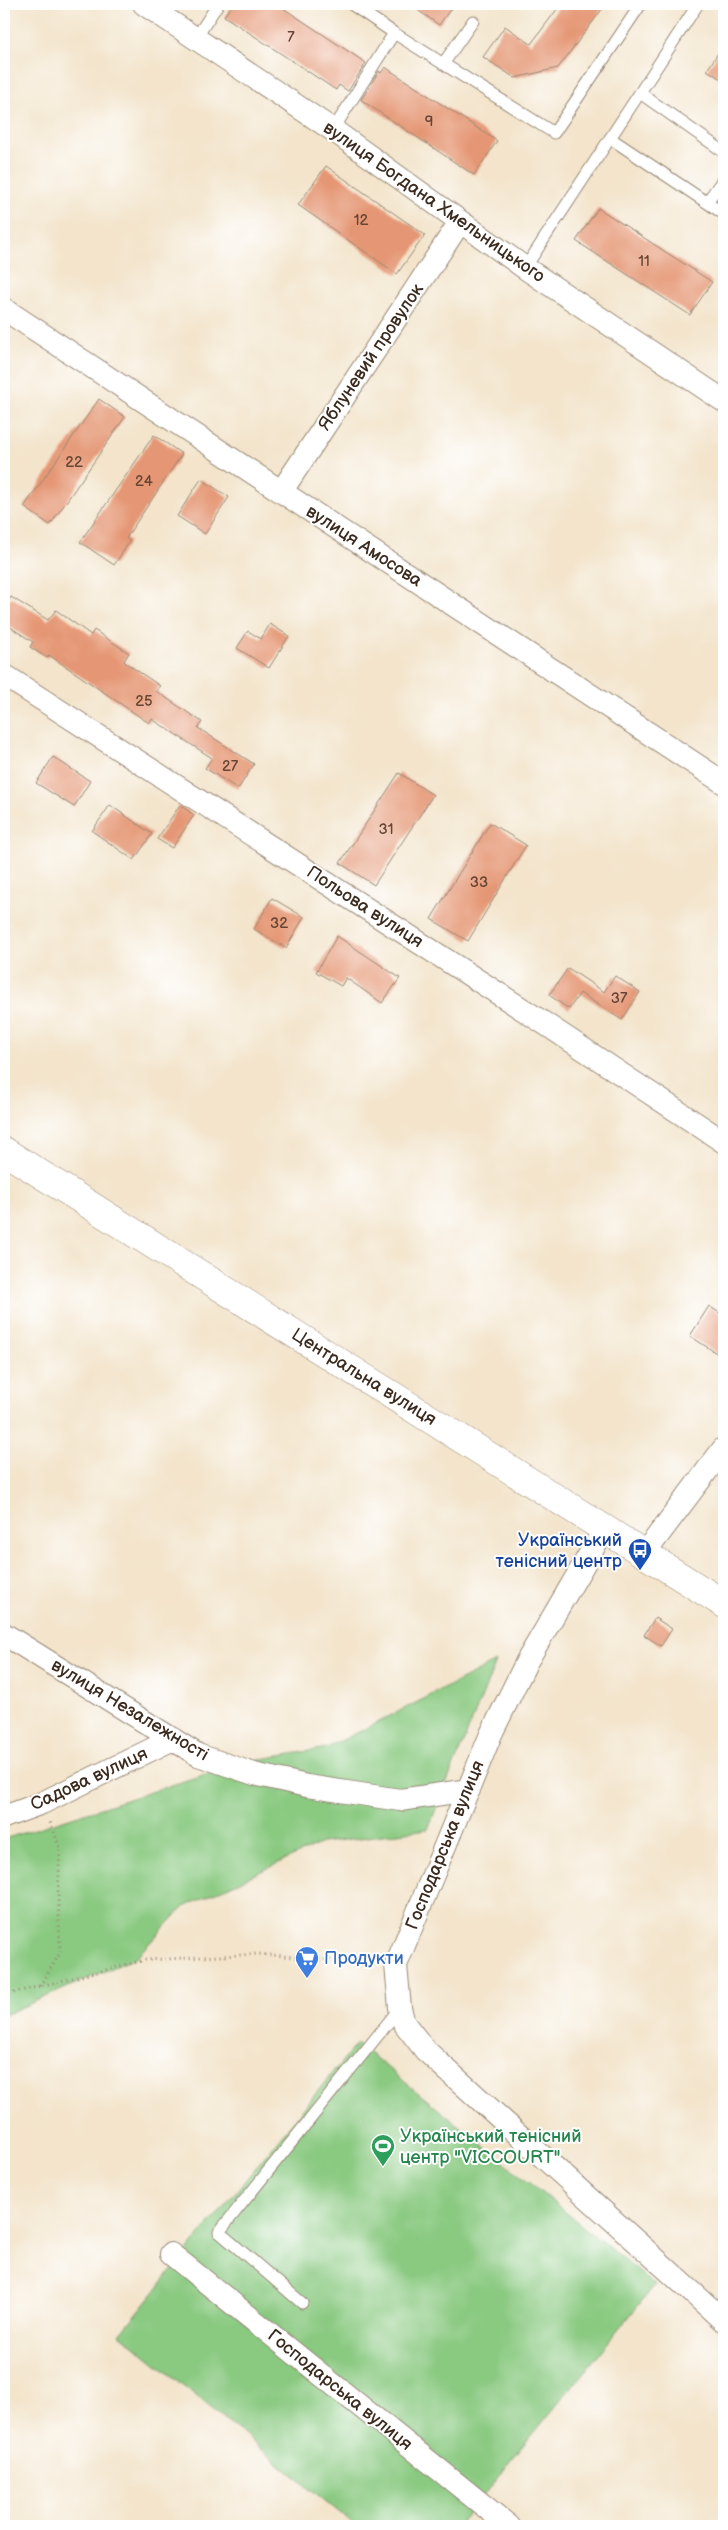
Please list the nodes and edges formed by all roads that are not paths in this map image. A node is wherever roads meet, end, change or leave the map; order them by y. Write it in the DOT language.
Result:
graph roads {
  1 [pos="144,4"];
  2 [pos="218,4"];
  3 [pos="351,4"];
  4 [pos="641,4"];
  5 [pos="698,4"];
  6 [pos="473,21"];
  7 [pos="394,33"];
  8 [pos="196,38"];
  9 [pos="444,64"];
  10 [pos="640,94"];
  11 [pos="334,130"];
  12 [pos="610,138"];
  13 [pos="724,152"];
  14 [pos="724,178"];
  15 [pos="707,202"];
  16 [pos="724,214"];
  17 [pos="460,222"];
  18 [pos="525,268"];
  19 [pos="4,309"];
  20 [pos="724,400"];
  21 [pos="281,492"];
  22 [pos="4,675"];
  23 [pos="724,783"];
  24 [pos="724,1142"];
  25 [pos="4,1151"];
  26 [pos="724,1448"];
  27 [pos="605,1528"];
  28 [pos="644,1554"];
  29 [pos="724,1604"];
  30 [pos="4,1634"];
  31 [pos="173,1739"];
  32 [pos="469,1790"];
  33 [pos="4,1817"];
  34 [pos="400,2008"];
  35 [pos="170,2254"];
  36 [pos="302,2303"];
  37 [pos="724,2322"];
  38 [pos="509,2526"];
  1 -- 8 [label="street, вулиця Богдана Хмельницького"];
  2 -- 8 [label="lane"];
  3 -- 7 [label="lane"];
  4 -- 9 [label="lane"];
  5 -- 10 [label="lane"];
  6 -- 9 [label="lane"];
  7 -- 9 [label="lane"];
  7 -- 11 [label="lane"];
  8 -- 11 [label="street, вулиця Богдана Хмельницького"];
  10 -- 12 [label="lane"];
  10 -- 13 [label="lane"];
  11 -- 17 [label="street, вулиця Богдана Хмельницького"];
  12 -- 15 [label="lane"];
  12 -- 18 [label="lane"];
  14 -- 15 [label="lane"];
  15 -- 16 [label="lane"];
  17 -- 18 [label="street, вулиця Богдана Хмельницького"];
  17 -- 21 [label="street, Яблуневий провулок"];
  18 -- 20 [label="street, вулиця Богдана Хмельницького"];
  19 -- 21 [label="street, вулиця Амосова"];
  21 -- 23 [label="street, вулиця Амосова"];
  22 -- 24 [label="street, Польова вулиця"];
  25 -- 27 [label="main road, Центральна вулиця"];
  26 -- 28 [label="street"];
  27 -- 28 [label="main road, Центральна вулиця"];
  27 -- 32 [label="street, Господарська вулиця"];
  28 -- 29 [label="main road, Центральна вулиця"];
  30 -- 31 [label="street, вулиця Незалежності"];
  31 -- 32 [label="street, вулиця Незалежності"];
  31 -- 33 [label="street, Садова вулиця"];
  32 -- 34 [label="street, Господарська вулиця"];
  34 -- 36 [label="lane"];
  34 -- 37 [label="street, Господарська вулиця"];
  35 -- 38 [label="street, Господарська вулиця"];
}
